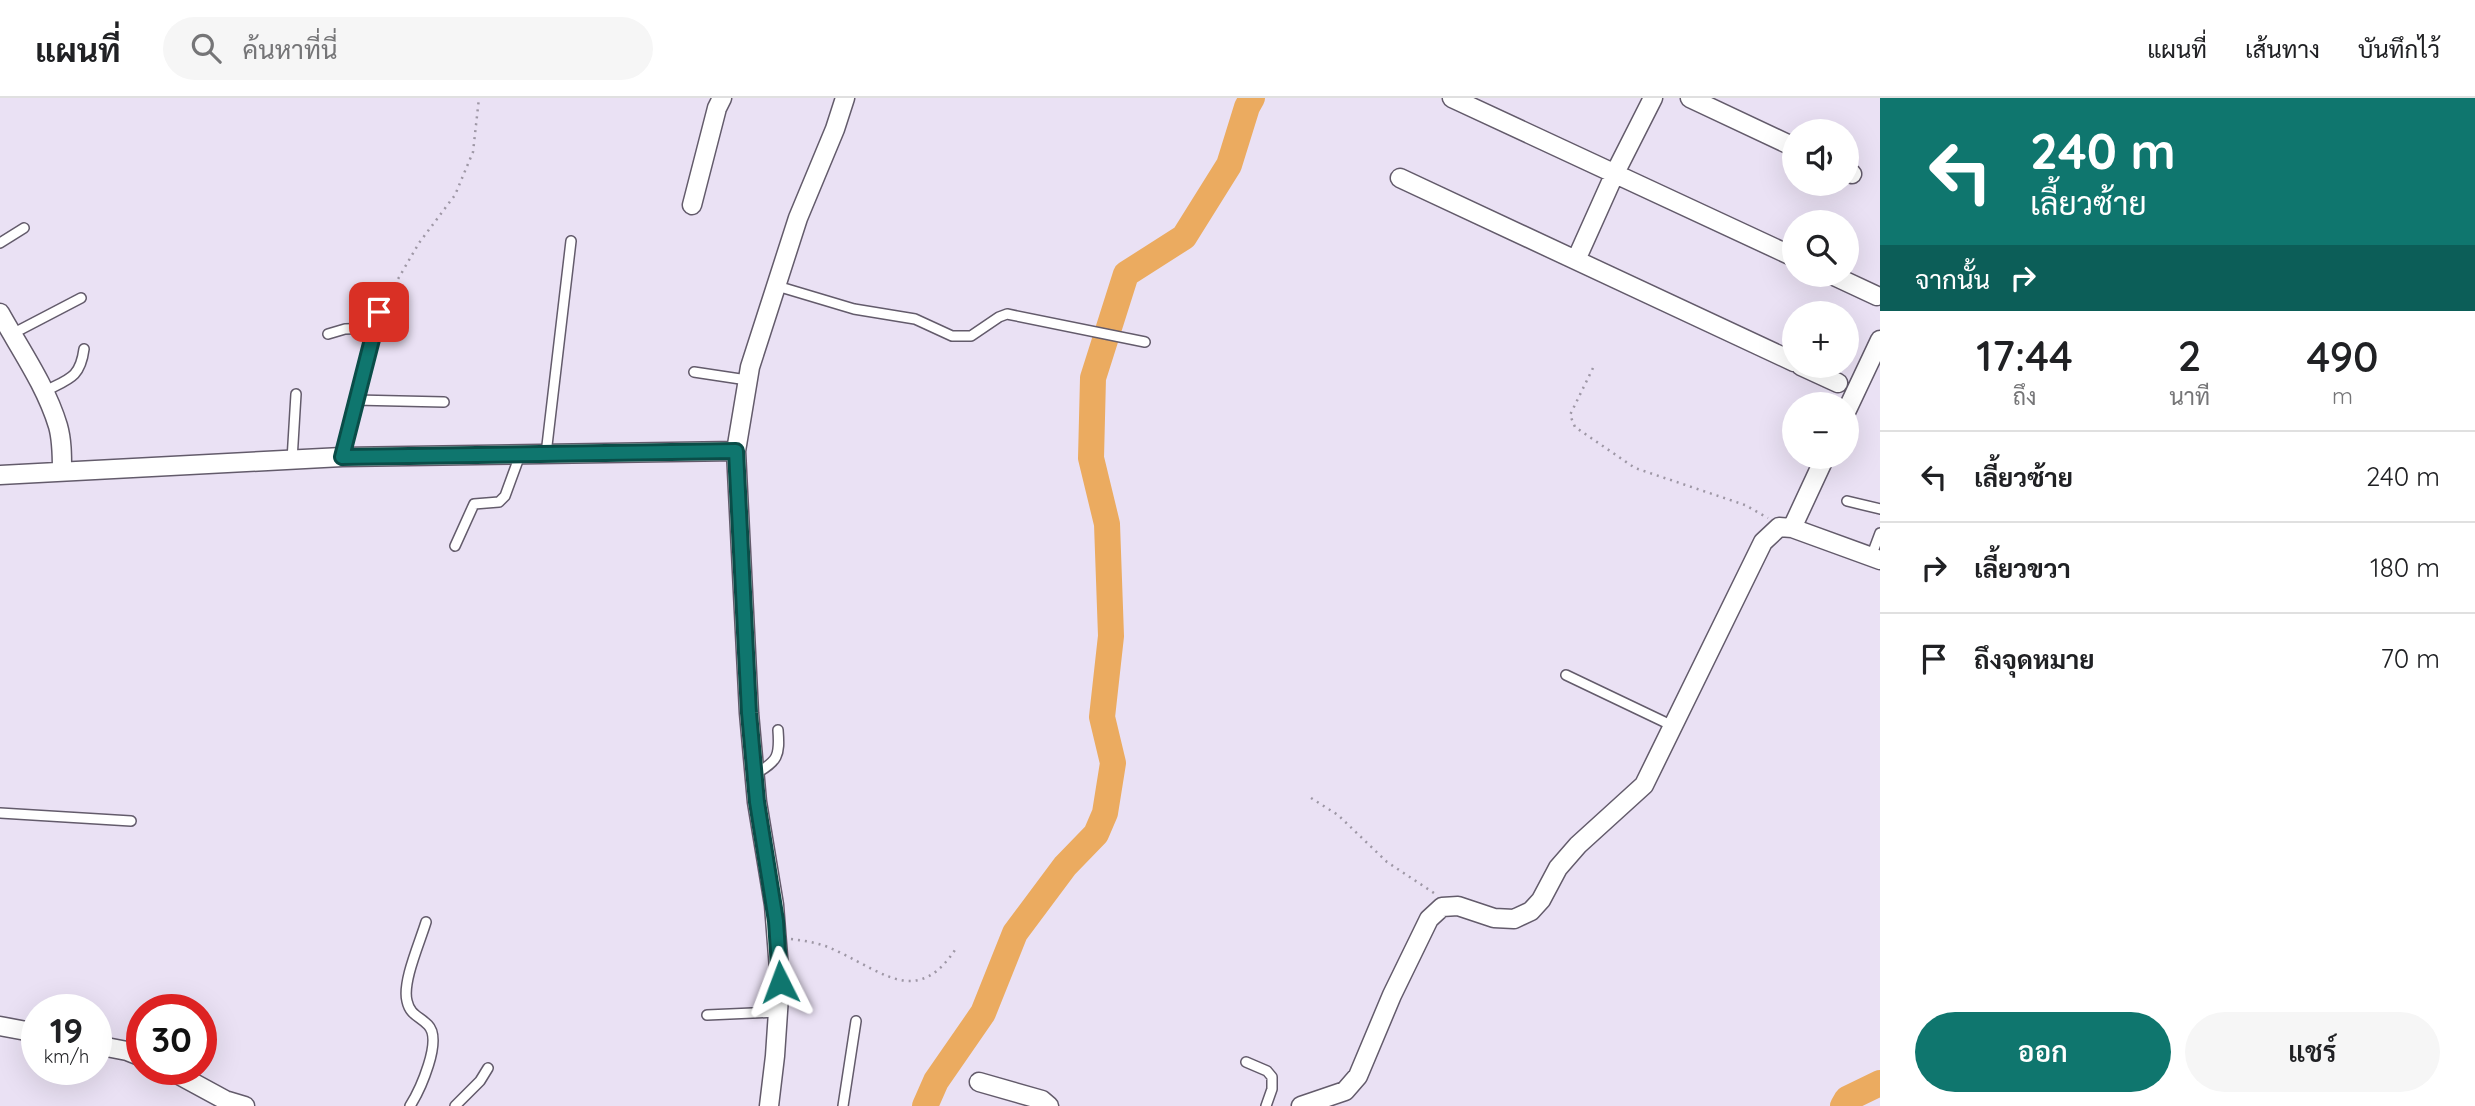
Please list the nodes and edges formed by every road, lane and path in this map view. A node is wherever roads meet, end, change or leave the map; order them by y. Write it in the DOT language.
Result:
graph roads {
  1 [pos="479,98"];
  2 [pos="722,98"];
  3 [pos="845,98"];
  4 [pos="1452,98"];
  5 [pos="1654,98"];
  6 [pos="1690,98"];
  7 [pos="1782,141"];
  8 [pos="1615,173"];
  9 [pos="1400,178"];
  10 [pos="692,205"];
  11 [pos="24,228"];
  12 [pos="571,241"];
  13 [pos="0,243"];
  14 [pos="1782,251"];
  15 [pos="1576,260"];
  16 [pos="777,286"];
  17 [pos="1858,287"];
  18 [pos="1877,296"];
  19 [pos="81,298"];
  20 [pos="379,312"];
  21 [pos="0,313"];
  22 [pos="374,328"];
  23 [pos="12,334"];
  24 [pos="328,334"];
  25 [pos="1880,340"];
  26 [pos="1145,342"];
  27 [pos="84,349"];
  28 [pos="1782,356"];
  29 [pos="1593,368"];
  30 [pos="694,372"];
  31 [pos="1827,378"];
  32 [pos="747,380"];
  33 [pos="1838,383"];
  34 [pos="43,392"];
  35 [pos="1855,392"];
  36 [pos="296,394"];
  37 [pos="355,400"];
  38 [pos="444,402"];
  39 [pos="736,451"];
  40 [pos="520,454"];
  41 [pos="546,454"];
  42 [pos="342,457"];
  43 [pos="292,460"];
  44 [pos="1818,469"];
  45 [pos="62,470"];
  46 [pos="0,474"];
  47 [pos="1847,501"];
  48 [pos="1880,509"];
  49 [pos="1786,528"];
  50 [pos="1880,533"];
  51 [pos="455,546"];
  52 [pos="1875,558"];
  53 [pos="1566,675"];
  54 [pos="1675,727"];
  55 [pos="778,730"];
  56 [pos="755,774"];
  57 [pos="1311,798"];
  58 [pos="0,813"];
  59 [pos="131,821"];
  60 [pos="1442,907"];
  61 [pos="426,922"];
  62 [pos="778,937"];
  63 [pos="957,947"];
  64 [pos="778,1012"];
  65 [pos="707,1015"];
  66 [pos="856,1021"];
  67 [pos="0,1026"];
  68 [pos="21,1030"];
  69 [pos="1246,1062"];
  70 [pos="488,1069"];
  71 [pos="979,1082"];
  72 [pos="197,1085"];
  73 [pos="245,1106"];
  74 [pos="410,1106"];
  75 [pos="455,1106"];
  76 [pos="769,1106"];
  77 [pos="843,1106"];
  78 [pos="1049,1106"];
  79 [pos="1266,1106"];
  80 [pos="1301,1106"];
  1 -- 20 [label="path"];
  2 -- 10 [label="street"];
  3 -- 16 [label="street"];
  4 -- 8 [label="street"];
  5 -- 8 [label="street"];
  6 -- 7 [label="street"];
  8 -- 14 [label="street"];
  8 -- 15 [label="street"];
  9 -- 15 [label="street"];
  11 -- 13 [label="lane"];
  12 -- 41 [label="lane"];
  15 -- 28 [label="street"];
  16 -- 26 [label="lane"];
  16 -- 32 [label="street"];
  17 -- 18 [label="street"];
  19 -- 23 [label="lane"];
  20 -- 22 [label="lane"];
  21 -- 23 [label="street"];
  22 -- 24 [label="lane"];
  22 -- 37 [label="lane"];
  23 -- 34 [label="street"];
  25 -- 35 [label="street"];
  27 -- 34 [label="lane"];
  29 -- 49 [label="path"];
  30 -- 32 [label="lane"];
  31 -- 33 [label="street"];
  32 -- 39 [label="street"];
  34 -- 45 [label="street"];
  36 -- 43 [label="lane"];
  37 -- 38 [label="lane"];
  37 -- 42 [label="lane"];
  39 -- 41 [label="street"];
  39 -- 56 [label="street"];
  40 -- 41 [label="street"];
  40 -- 42 [label="street"];
  40 -- 51 [label="lane"];
  42 -- 43 [label="street"];
  43 -- 45 [label="street"];
  44 -- 49 [label="street"];
  45 -- 46 [label="street"];
  47 -- 48 [label="lane"];
  49 -- 52 [label="street"];
  49 -- 54 [label="street"];
  50 -- 52 [label="lane"];
  53 -- 54 [label="lane"];
  54 -- 60 [label="street"];
  55 -- 56 [label="lane"];
  56 -- 62 [label="street"];
  57 -- 60 [label="path"];
  58 -- 59 [label="lane"];
  60 -- 80 [label="street"];
  61 -- 74 [label="lane"];
  62 -- 63 [label="path"];
  62 -- 64 [label="street"];
  64 -- 65 [label="lane"];
  64 -- 76 [label="street"];
  66 -- 77 [label="lane"];
  67 -- 68 [label="street"];
  69 -- 79 [label="lane"];
  70 -- 75 [label="lane"];
  71 -- 78 [label="street"];
  72 -- 73 [label="street"];
}
